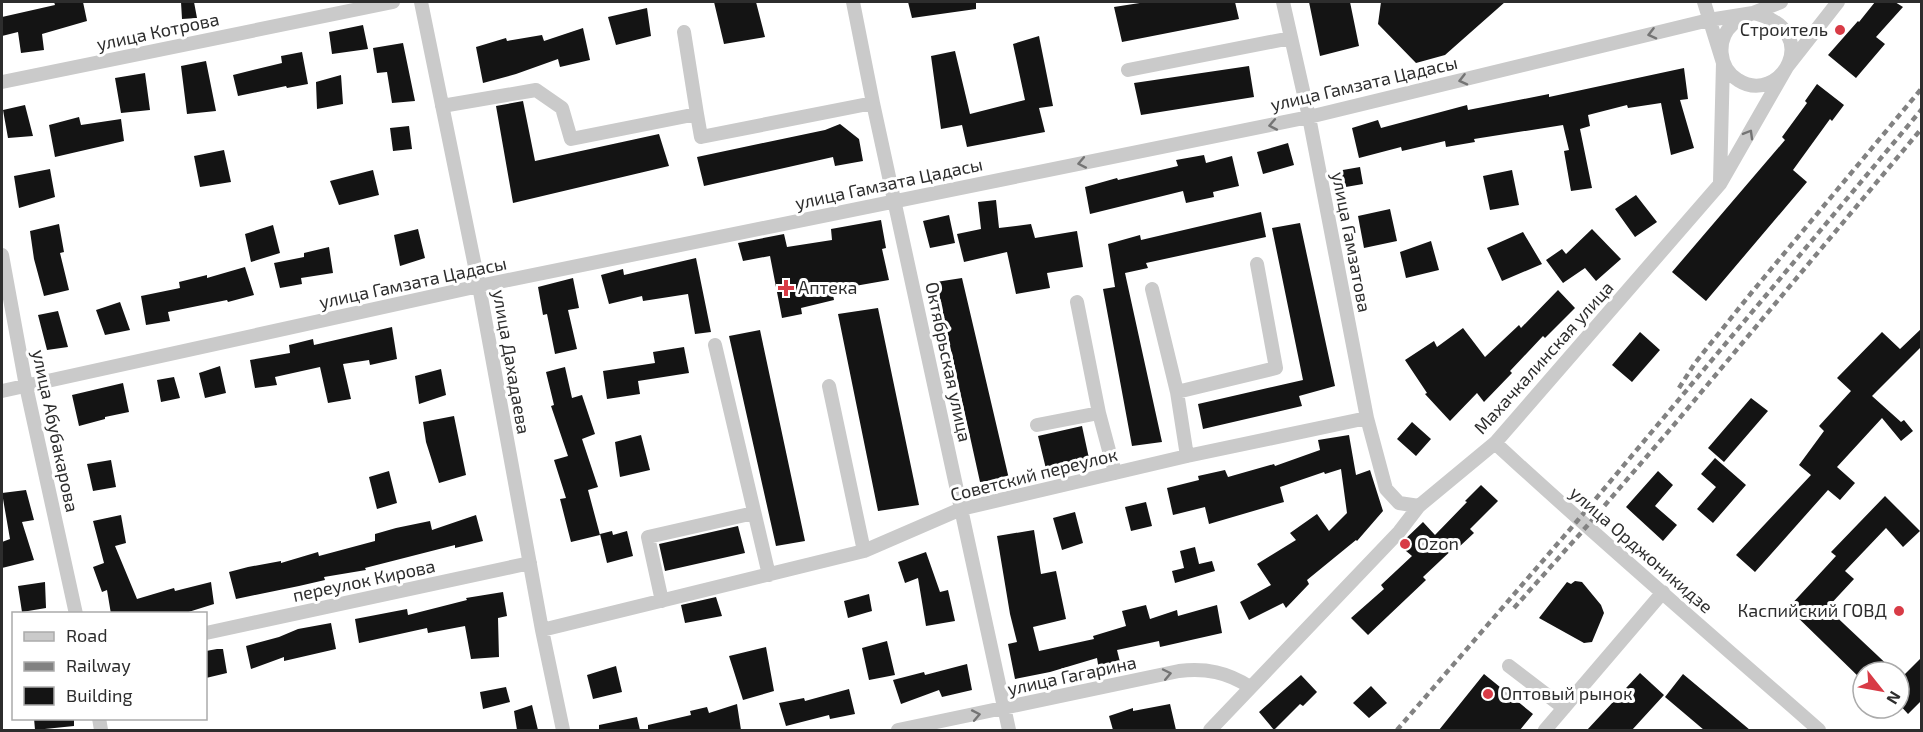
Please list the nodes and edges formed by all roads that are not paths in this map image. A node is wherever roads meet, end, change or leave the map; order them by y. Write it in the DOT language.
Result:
graph roads {
  1 [pos="393,2"];
  2 [pos="421,2"];
  3 [pos="853,2"];
  4 [pos="1284,2"];
  5 [pos="1704,2"];
  6 [pos="1780,2"];
  7 [pos="1838,2"];
  8 [pos="1753,13"];
  9 [pos="1709,20"];
  10 [pos="684,32"];
  11 [pos="1291,38"];
  12 [pos="1724,63"];
  13 [pos="1787,67"];
  14 [pos="1128,70"];
  15 [pos="2,82"];
  16 [pos="873,103"];
  17 [pos="442,106"];
  18 [pos="697,114"];
  19 [pos="1309,117"];
  20 [pos="1720,184"];
  21 [pos="895,201"];
  22 [pos="2,255"];
  23 [pos="1257,264"];
  24 [pos="479,286"];
  25 [pos="1152,288"];
  26 [pos="1077,302"];
  27 [pos="716,345"];
  28 [pos="26,386"];
  29 [pos="830,386"];
  30 [pos="2,391"];
  31 [pos="1177,392"];
  32 [pos="1099,413"];
  33 [pos="1367,418"];
  34 [pos="1037,425"];
  35 [pos="1495,443"];
  36 [pos="1187,456"];
  37 [pos="1115,473"];
  38 [pos="1419,506"];
  39 [pos="961,509"];
  40 [pos="754,513"];
  41 [pos="864,551"];
  42 [pos="530,563"];
  43 [pos="769,574"];
  44 [pos="1663,592"];
  45 [pos="662,601"];
  46 [pos="76,612"];
  47 [pos="542,630"];
  48 [pos="207,633"];
  49 [pos="1509,666"];
  50 [pos="1250,687"];
  51 [pos="1564,708"];
  52 [pos="1004,709"];
  53 [pos="563,730"];
  54 [pos="898,730"];
  55 [pos="1009,730"];
  56 [pos="1210,730"];
  57 [pos="1545,730"];
  58 [pos="1819,730"];
  1 -- 15 [label="street, улица Котрова"];
  2 -- 17 [label="street, улица Дахадаева"];
  3 -- 16 [label="street, Октябрьская улица"];
  4 -- 11 [label="street, улица Гамзатова"];
  5 -- 9 [label="street"];
  6 -- 8 [label="street, улица Гамзата Цадасы"];
  7 -- 13 [label="street, Махачкалинская улица"];
  8 -- 9 [label="street, улица Гамзата Цадасы"];
  8 -- 12 [label="street"];
  8 -- 13 [label="street"];
  9 -- 12 [label="street"];
  9 -- 19 [label="street, улица Гамзата Цадасы, one-way"];
  10 -- 18 [label="street"];
  11 -- 14 [label="street"];
  11 -- 19 [label="street, улица Гамзатова"];
  12 -- 13 [label="street"];
  12 -- 20 [label="street"];
  20 -- 13 [label="street, Махачкалинская улица, one-way"];
  16 -- 18 [label="street"];
  16 -- 21 [label="street, Октябрьская улица"];
  17 -- 18 [label="street"];
  17 -- 24 [label="street, улица Дахадаева"];
  19 -- 21 [label="street, улица Гамзата Цадасы, one-way"];
  19 -- 33 [label="street, улица Гамзатова"];
  20 -- 35 [label="street, Махачкалинская улица"];
  21 -- 24 [label="street, улица Гамзата Цадасы"];
  21 -- 39 [label="street, Октябрьская улица"];
  22 -- 28 [label="street, улица Абубакарова"];
  23 -- 31 [label="street"];
  24 -- 28 [label="street, улица Гамзата Цадасы"];
  24 -- 42 [label="street, улица Дахадаева"];
  25 -- 31 [label="street"];
  26 -- 32 [label="street"];
  27 -- 40 [label="street"];
  28 -- 30 [label="street, улица Гамзата Цадасы"];
  28 -- 46 [label="street, улица Абубакарова"];
  29 -- 41 [label="street"];
  31 -- 36 [label="street"];
  32 -- 34 [label="street"];
  32 -- 37 [label="street"];
  33 -- 36 [label="street, Советский переулок"];
  33 -- 38 [label="street, улица Гамзатова"];
  35 -- 38 [label="street, Махачкалинская улица"];
  35 -- 44 [label="street, улица Орджоникидзе"];
  36 -- 37 [label="street, Советский переулок"];
  37 -- 39 [label="street, Советский переулок"];
  38 -- 50 [label="street, Махачкалинская улица"];
  39 -- 41 [label="street, Советский переулок"];
  39 -- 52 [label="street, Октябрьская улица"];
  40 -- 43 [label="street"];
  40 -- 45 [label="street"];
  41 -- 43 [label="street, Советский переулок"];
  42 -- 47 [label="street, улица Дахадаева"];
  42 -- 48 [label="street, переулок Кирова"];
  43 -- 45 [label="street, Советский переулок"];
  44 -- 51 [label="street"];
  44 -- 58 [label="street, улица Орджоникидзе"];
  45 -- 47 [label="street, Советский переулок"];
  47 -- 53 [label="street, улица Дахадаева"];
  49 -- 51 [label="street"];
  52 -- 50 [label="street, улица Гагарина, one-way"];
  50 -- 56 [label="street, Махачкалинская улица"];
  51 -- 57 [label="street"];
  54 -- 52 [label="street, улица Гагарина, one-way"];
  52 -- 55 [label="street, Октябрьская улица"];
}
